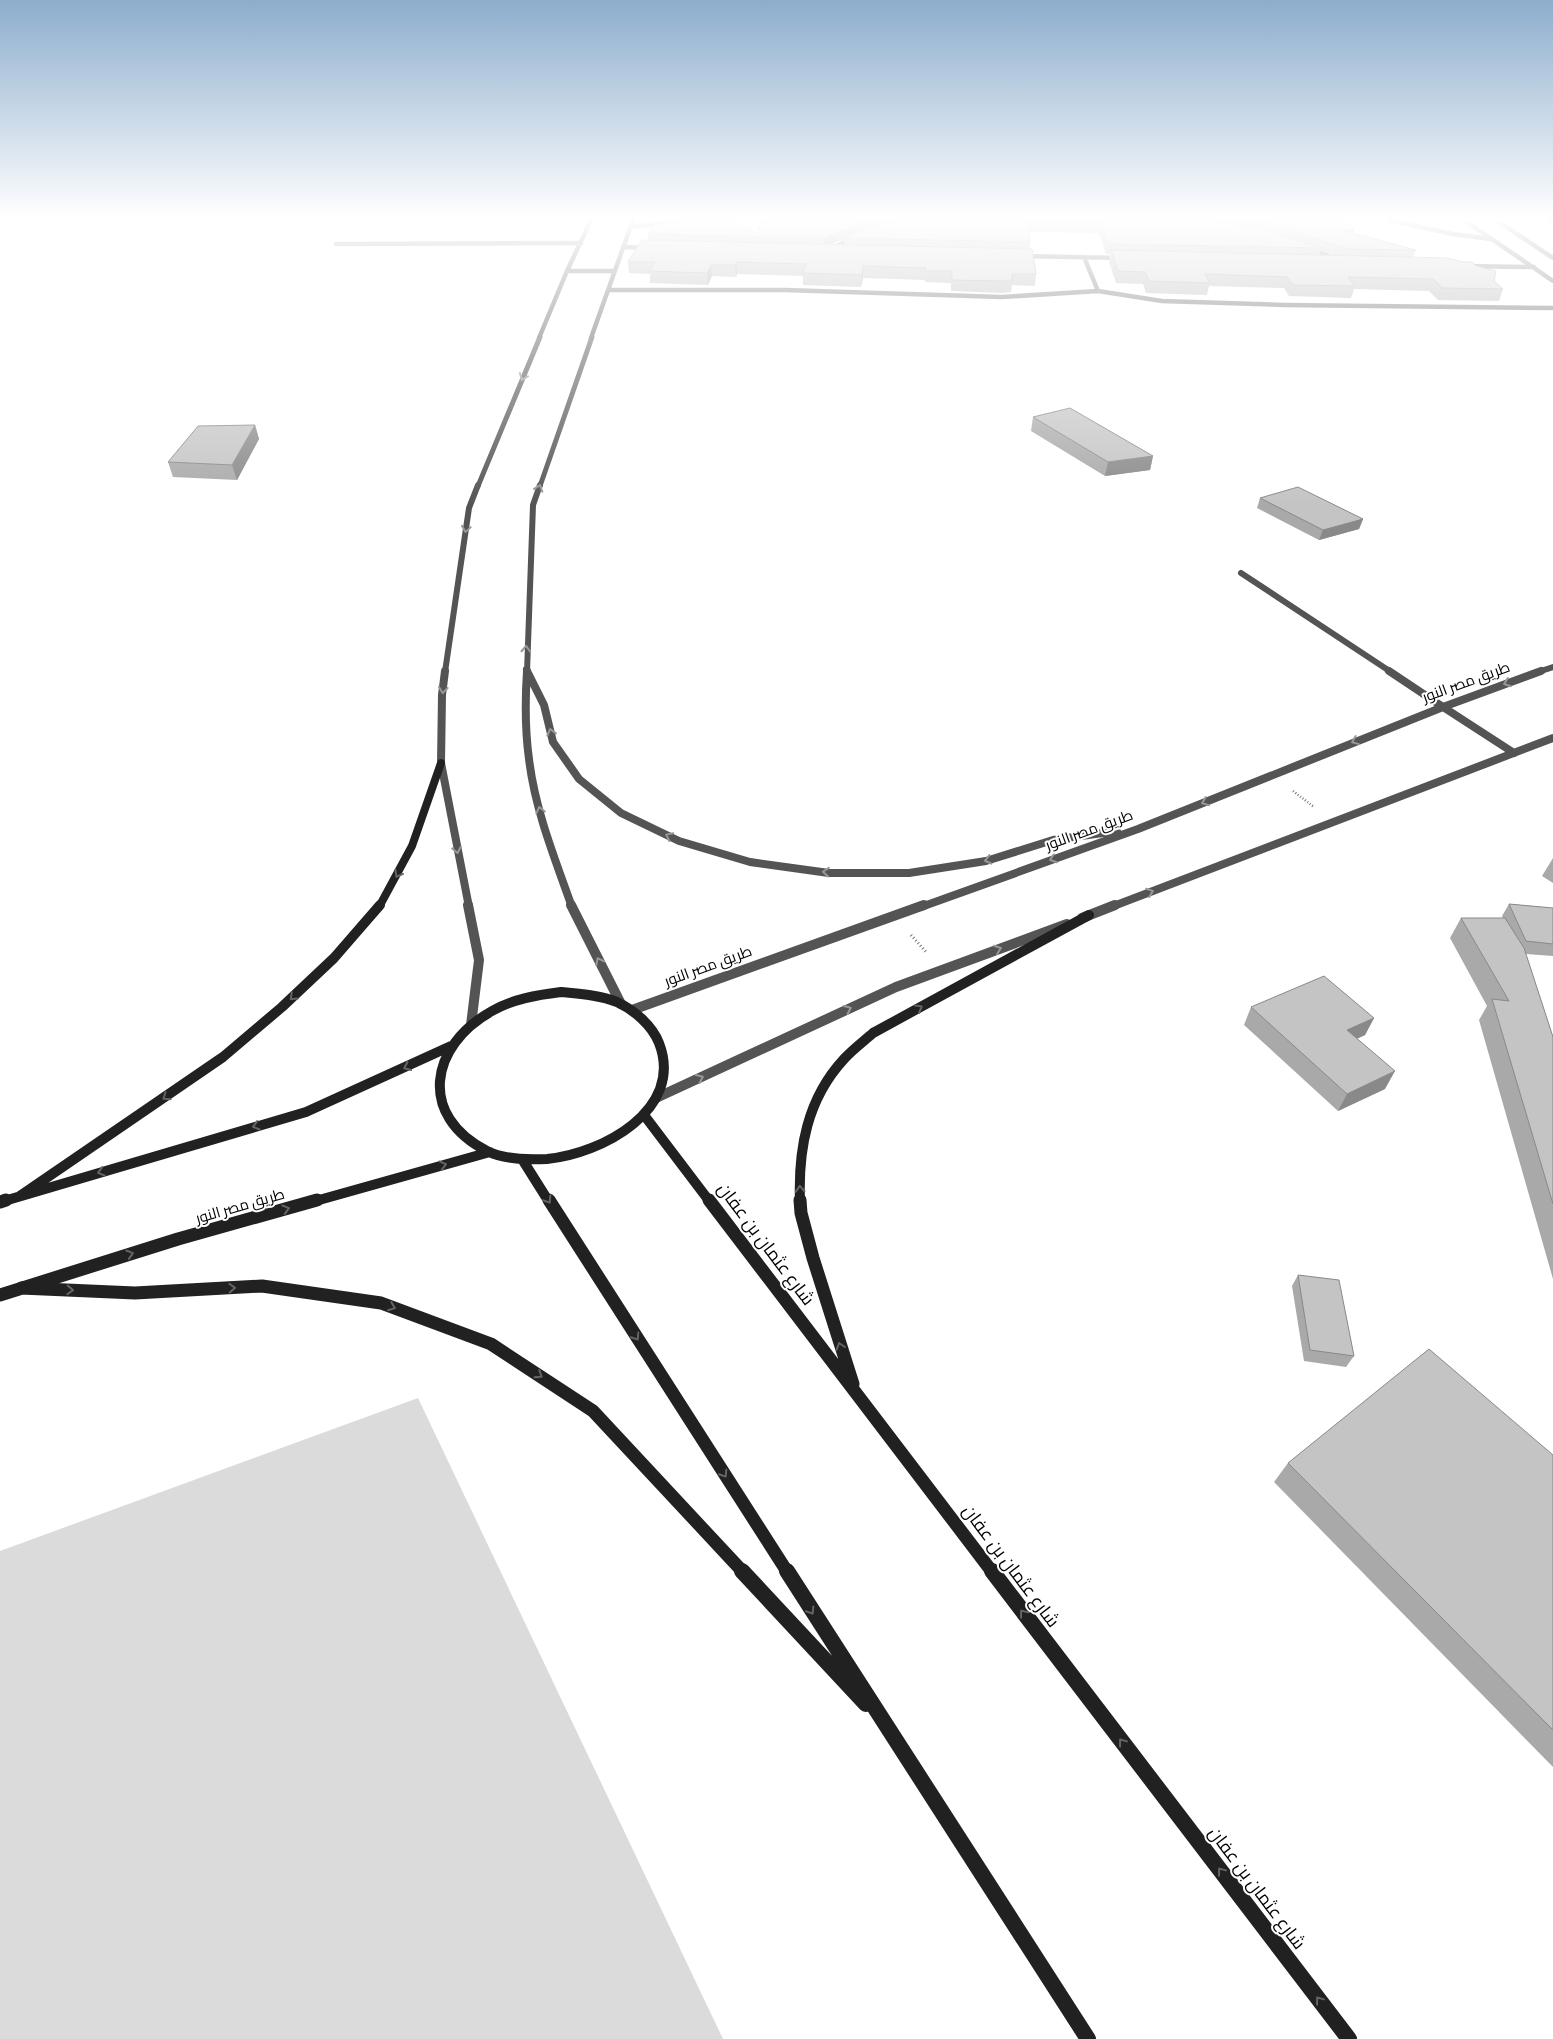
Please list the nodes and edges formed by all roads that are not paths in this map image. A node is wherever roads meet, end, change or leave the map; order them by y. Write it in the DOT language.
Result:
graph roads {
  1 [pos="550,315"];
  2 [pos="600,315"];
  3 [pos="1241,573"];
  4 [pos="1553,667"];
  5 [pos="526,668"];
  6 [pos="1443,706"];
  7 [pos="1553,738"];
  8 [pos="1514,753"];
  9 [pos="441,763"];
  10 [pos="1138,829"];
  11 [pos="1089,915"];
  12 [pos="621,1004"];
  13 [pos="632,1010"];
  14 [pos="471,1024"];
  15 [pos="451,1046"];
  16 [pos="656,1098"];
  17 [pos="644,1115"];
  18 [pos="490,1152"];
  19 [pos="522,1159"];
  20 [pos="20,1196"];
  21 [pos="0,1202"];
  22 [pos="21,1288"];
  23 [pos="0,1295"];
  24 [pos="855,1392"];
  25 [pos="884,1724"];
  26 [pos="1088,2039"];
  27 [pos="1349,2039"];
  1 -- 9 [label="street, one-way"];
  5 -- 2 [label="street, one-way"];
  3 -- 6 [label="street"];
  4 -- 6 [label="street, طريق مصر النور, one-way"];
  10 -- 5 [label="street, one-way"];
  12 -- 5 [label="street, one-way"];
  6 -- 8 [label="street"];
  6 -- 10 [label="street, طريق مصر النور, one-way"];
  7 -- 8 [label="street"];
  11 -- 8 [label="street, one-way"];
  9 -- 14 [label="street, one-way"];
  9 -- 20 [label="main road, one-way"];
  10 -- 13 [label="street, طريق مصر النور, one-way"];
  16 -- 11 [label="street, one-way"];
  24 -- 11 [label="main road, one-way"];
  12 -- 13 [label="main road"];
  12 -- 14 [label="main road"];
  13 -- 16 [label="main road"];
  14 -- 15 [label="main road"];
  15 -- 18 [label="main road"];
  15 -- 20 [label="main road, one-way"];
  16 -- 17 [label="main road"];
  17 -- 19 [label="main road"];
  17 -- 24 [label="main road, شارع عثمان بن عفان"];
  18 -- 19 [label="main road"];
  22 -- 18 [label="main road, طريق مصر النور, one-way"];
  19 -- 25 [label="main road, one-way"];
  20 -- 21 [label="main road"];
  22 -- 23 [label="main road, طريق مصر النور"];
  22 -- 25 [label="main road, one-way"];
  27 -- 24 [label="main road, شارع عثمان بن عفان, one-way"];
  25 -- 26 [label="main road"];
}
